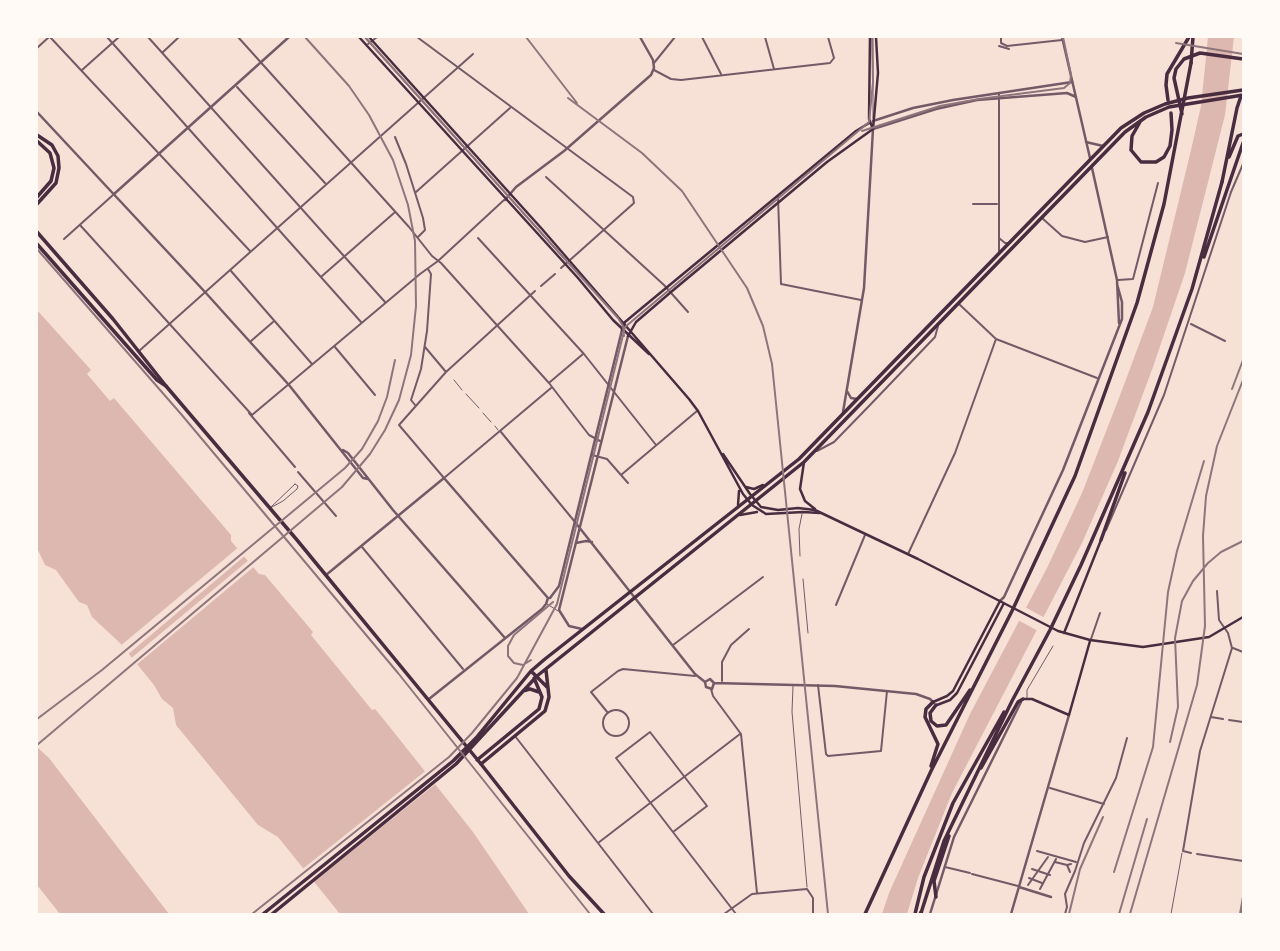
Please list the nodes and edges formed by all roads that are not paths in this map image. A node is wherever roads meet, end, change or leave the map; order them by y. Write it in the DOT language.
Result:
graph roads {
  1 [pos="49,37"];
  2 [pos="107,37"];
  3 [pos="119,37"];
  4 [pos="148,37"];
  5 [pos="179,37"];
  6 [pos="238,37"];
  7 [pos="289,37"];
  8 [pos="359,37"];
  9 [pos="364,37"];
  10 [pos="369,37"];
  11 [pos="377,37"];
  12 [pos="417,37"];
  13 [pos="640,37"];
  14 [pos="675,37"];
  15 [pos="702,37"];
  16 [pos="765,37"];
  17 [pos="828,37"];
  18 [pos="873,37"];
  19 [pos="1001,37"];
  20 [pos="1191,37"];
  21 [pos="1063,38"];
  22 [pos="113,43"];
  23 [pos="370,43"];
  24 [pos="870,44"];
  25 [pos="999,46"];
  26 [pos="37,48"];
  27 [pos="1009,49"];
  28 [pos="874,50"];
  29 [pos="162,52"];
  30 [pos="473,54"];
  31 [pos="1243,59"];
  32 [pos="261,63"];
  33 [pos="654,63"];
  34 [pos="458,67"];
  35 [pos="774,69"];
  36 [pos="81,71"];
  37 [pos="654,71"];
  38 [pos="722,75"];
  39 [pos="1073,84"];
  40 [pos="236,86"];
  41 [pos="999,92"];
  42 [pos="1243,92"];
  43 [pos="1064,93"];
  44 [pos="1076,97"];
  45 [pos="421,99"];
  46 [pos="999,100"];
  47 [pos="1172,102"];
  48 [pos="511,107"];
  49 [pos="212,108"];
  50 [pos="37,112"];
  51 [pos="1171,113"];
  52 [pos="1182,116"];
  53 [pos="1141,120"];
  54 [pos="872,121"];
  55 [pos="189,128"];
  56 [pos="873,129"];
  57 [pos="1243,134"];
  58 [pos="37,135"];
  59 [pos="395,137"];
  60 [pos="1112,140"];
  61 [pos="37,141"];
  62 [pos="1086,142"];
  63 [pos="1243,143"];
  64 [pos="1104,146"];
  65 [pos="567,148"];
  66 [pos="465,149"];
  67 [pos="160,154"];
  68 [pos="1090,160"];
  69 [pos="1226,162"];
  70 [pos="351,163"];
  71 [pos="1243,164"];
  72 [pos="1091,165"];
  73 [pos="546,177"];
  74 [pos="1158,183"];
  75 [pos="326,185"];
  76 [pos="416,192"];
  77 [pos="114,194"];
  78 [pos="507,196"];
  79 [pos="778,196"];
  80 [pos="37,197"];
  81 [pos="779,202"];
  82 [pos="37,204"];
  83 [pos="972,204"];
  84 [pos="998,204"];
  85 [pos="300,207"];
  86 [pos="395,212"];
  87 [pos="1041,217"];
  88 [pos="80,225"];
  89 [pos="277,228"];
  90 [pos="603,229"];
  91 [pos="37,232"];
  92 [pos="998,237"];
  93 [pos="1108,237"];
  94 [pos="417,238"];
  95 [pos="478,238"];
  96 [pos="64,239"];
  97 [pos="1010,243"];
  98 [pos="37,244"];
  99 [pos="251,251"];
  100 [pos="999,254"];
  101 [pos="344,257"];
  102 [pos="438,261"];
  103 [pos="567,262"];
  104 [pos="428,268"];
  105 [pos="561,268"];
  106 [pos="230,270"];
  107 [pos="555,274"];
  108 [pos="321,277"];
  109 [pos="1117,282"];
  110 [pos="541,286"];
  111 [pos="667,288"];
  112 [pos="1192,289"];
  113 [pos="535,291"];
  114 [pos="205,292"];
  115 [pos="671,292"];
  116 [pos="531,295"];
  117 [pos="862,300"];
  118 [pos="386,302"];
  119 [pos="959,304"];
  120 [pos="688,312"];
  121 [pos="274,321"];
  122 [pos="625,322"];
  123 [pos="170,323"];
  124 [pos="361,323"];
  125 [pos="1190,324"];
  126 [pos="498,326"];
  127 [pos="631,329"];
  128 [pos="622,330"];
  129 [pos="628,336"];
  130 [pos="996,339"];
  131 [pos="1225,341"];
  132 [pos="250,342"];
  133 [pos="334,346"];
  134 [pos="425,346"];
  135 [pos="139,351"];
  136 [pos="584,354"];
  137 [pos="654,358"];
  138 [pos="313,365"];
  139 [pos="446,372"];
  140 [pos="450,376"];
  141 [pos="1098,378"];
  142 [pos="454,380"];
  143 [pos="549,383"];
  144 [pos="608,385"];
  145 [pos="166,386"];
  146 [pos="289,386"];
  147 [pos="552,387"];
  148 [pos="462,390"];
  149 [pos="613,391"];
  150 [pos="847,391"];
  151 [pos="467,394"];
  152 [pos="375,396"];
  153 [pos="858,399"];
  154 [pos="416,406"];
  155 [pos="479,408"];
  156 [pos="698,411"];
  157 [pos="248,413"];
  158 [pos="483,413"];
  159 [pos="843,415"];
  160 [pos="491,422"];
  161 [pos="495,426"];
  162 [pos="500,432"];
  163 [pos="595,439"];
  164 [pos="600,442"];
  165 [pos="656,445"];
  166 [pos="1134,447"];
  167 [pos="722,452"];
  168 [pos="591,454"];
  169 [pos="597,456"];
  170 [pos="804,462"];
  171 [pos="295,467"];
  172 [pos="299,472"];
  173 [pos="621,475"];
  174 [pos="444,478"];
  175 [pos="628,483"];
  176 [pos="767,484"];
  177 [pos="743,485"];
  178 [pos="739,488"];
  179 [pos="749,498"];
  180 [pos="754,504"];
  181 [pos="737,507"];
  182 [pos="270,508"];
  183 [pos="803,510"];
  184 [pos="760,512"];
  185 [pos="820,513"];
  186 [pos="398,515"];
  187 [pos="740,515"];
  188 [pos="336,516"];
  189 [pos="575,522"];
  190 [pos="579,527"];
  191 [pos="865,534"];
  192 [pos="1101,540"];
  193 [pos="592,542"];
  194 [pos="576,543"];
  195 [pos="361,546"];
  196 [pos="907,555"];
  197 [pos="800,556"];
  198 [pos="326,575"];
  199 [pos="763,577"];
  200 [pos="803,579"];
  201 [pos="1217,591"];
  202 [pos="631,592"];
  203 [pos="563,596"];
  204 [pos="635,597"];
  205 [pos="1004,597"];
  206 [pos="549,598"];
  207 [pos="1000,601"];
  208 [pos="1004,603"];
  209 [pos="546,604"];
  210 [pos="836,604"];
  211 [pos="559,612"];
  212 [pos="1100,613"];
  213 [pos="1243,617"];
  214 [pos="1226,628"];
  215 [pos="585,629"];
  216 [pos="749,629"];
  217 [pos="1054,630"];
  218 [pos="808,633"];
  219 [pos="1064,633"];
  220 [pos="505,638"];
  221 [pos="1090,640"];
  222 [pos="673,646"];
  223 [pos="1053,646"];
  224 [pos="1232,648"];
  225 [pos="1243,652"];
  226 [pos="547,668"];
  227 [pos="465,671"];
  228 [pos="531,671"];
  229 [pos="695,675"];
  230 [pos="535,677"];
  231 [pos="722,681"];
  232 [pos="705,682"];
  233 [pos="714,683"];
  234 [pos="793,683"];
  235 [pos="818,684"];
  236 [pos="547,688"];
  237 [pos="711,689"];
  238 [pos="971,689"];
  239 [pos="521,691"];
  240 [pos="887,691"];
  241 [pos="541,693"];
  242 [pos="1025,698"];
  243 [pos="429,700"];
  244 [pos="1012,701"];
  245 [pos="934,704"];
  246 [pos="608,713"];
  247 [pos="1069,715"];
  248 [pos="1211,717"];
  249 [pos="1223,719"];
  250 [pos="1229,720"];
  251 [pos="1243,722"];
  252 [pos="624,733"];
  253 [pos="514,734"];
  254 [pos="741,734"];
  255 [pos="627,737"];
  256 [pos="1127,738"];
  257 [pos="477,739"];
  258 [pos="479,762"];
  259 [pos="931,771"];
  260 [pos="976,775"];
  261 [pos="685,777"];
  262 [pos="1049,788"];
  263 [pos="650,803"];
  264 [pos="1104,804"];
  265 [pos="953,823"];
  266 [pos="673,832"];
  267 [pos="598,844"];
  268 [pos="1182,851"];
  269 [pos="1037,852"];
  270 [pos="1191,853"];
  271 [pos="1197,854"];
  272 [pos="1049,855"];
  273 [pos="1056,858"];
  274 [pos="1243,861"];
  275 [pos="1055,862"];
  276 [pos="1073,863"];
  277 [pos="945,867"];
  278 [pos="1032,869"];
  279 [pos="1038,871"];
  280 [pos="1070,872"];
  281 [pos="1049,874"];
  282 [pos="1030,879"];
  283 [pos="1043,883"];
  284 [pos="1028,885"];
  285 [pos="1019,887"];
  286 [pos="807,889"];
  287 [pos="1040,889"];
  288 [pos="295,891"];
  289 [pos="757,893"];
  290 [pos="936,897"];
  291 [pos="1051,897"];
  292 [pos="1243,902"];
  293 [pos="732,908"];
  294 [pos="262,914"];
  295 [pos="272,914"];
  296 [pos="604,914"];
  297 [pos="653,914"];
  298 [pos="724,914"];
  299 [pos="736,914"];
  300 [pos="813,914"];
  301 [pos="865,914"];
  302 [pos="915,914"];
  303 [pos="921,914"];
  304 [pos="930,914"];
  305 [pos="1011,914"];
  306 [pos="1065,914"];
  307 [pos="1171,914"];
  308 [pos="1241,914"];
  1 -- 26 [label="street"];
  1 -- 36 [label="street"];
  2 -- 22 [label="street"];
  3 -- 22 [label="street"];
  4 -- 29 [label="street"];
  5 -- 29 [label="street"];
  6 -- 32 [label="street"];
  7 -- 32 [label="street"];
  8 -- 23 [label="main road"];
  9 -- 23 [label="lane"];
  10 -- 23 [label="main road"];
  11 -- 23 [label="street"];
  12 -- 34 [label="street"];
  13 -- 33 [label="street"];
  14 -- 33 [label="street"];
  15 -- 38 [label="street"];
  16 -- 35 [label="street"];
  17 -- 35 [label="street"];
  18 -- 24 [label="main road"];
  18 -- 28 [label="lane"];
  18 -- 54 [label="main road"];
  19 -- 21 [label="street"];
  20 -- 47 [label="main road"];
  20 -- 52 [label="main road"];
  21 -- 39 [label="street"];
  22 -- 36 [label="street"];
  22 -- 55 [label="street"];
  23 -- 45 [label="main road"];
  24 -- 28 [label="lane"];
  24 -- 54 [label="main road"];
  25 -- 27 [label="street"];
  28 -- 54 [label="lane"];
  29 -- 49 [label="street"];
  30 -- 34 [label="street"];
  31 -- 52 [label="main road"];
  32 -- 40 [label="street"];
  32 -- 70 [label="street"];
  33 -- 37 [label="street"];
  34 -- 45 [label="street"];
  34 -- 48 [label="street"];
  35 -- 38 [label="street"];
  36 -- 67 [label="street"];
  37 -- 38 [label="street"];
  37 -- 65 [label="street"];
  39 -- 41 [label="street"];
  39 -- 43 [label="street"];
  39 -- 44 [label="street"];
  40 -- 49 [label="street"];
  40 -- 75 [label="street"];
  41 -- 46 [label="street"];
  41 -- 54 [label="street"];
  42 -- 47 [label="main road"];
  42 -- 69 [label="main road"];
  43 -- 44 [label="street"];
  43 -- 46 [label="street"];
  44 -- 62 [label="street"];
  45 -- 66 [label="main road"];
  45 -- 70 [label="street"];
  46 -- 56 [label="street"];
  46 -- 84 [label="street"];
  47 -- 53 [label="main road"];
  47 -- 60 [label="main road"];
  48 -- 65 [label="street"];
  48 -- 66 [label="street"];
  49 -- 55 [label="street"];
  49 -- 85 [label="street"];
  50 -- 77 [label="street"];
  51 -- 53 [label="main road"];
  52 -- 238 [label="main road"];
  53 -- 60 [label="main road"];
  54 -- 56 [label="main road"];
  54 -- 79 [label="main road"];
  55 -- 67 [label="street"];
  55 -- 89 [label="street"];
  56 -- 81 [label="main road"];
  56 -- 117 [label="street"];
  57 -- 69 [label="main road"];
  58 -- 82 [label="main road"];
  59 -- 76 [label="street"];
  60 -- 64 [label="main road"];
  60 -- 72 [label="main road"];
  61 -- 80 [label="main road"];
  62 -- 64 [label="street"];
  62 -- 68 [label="street"];
  63 -- 112 [label="main road"];
  64 -- 68 [label="main road"];
  65 -- 78 [label="street"];
  65 -- 90 [label="street"];
  66 -- 76 [label="street"];
  66 -- 78 [label="main road"];
  66 -- 78 [label="main road"];
  67 -- 77 [label="street"];
  67 -- 99 [label="street"];
  68 -- 72 [label="street"];
  68 -- 97 [label="main road"];
  69 -- 112 [label="main road"];
  70 -- 75 [label="street"];
  70 -- 86 [label="street"];
  71 -- 125 [label="street"];
  72 -- 87 [label="main road"];
  72 -- 93 [label="street"];
  73 -- 90 [label="street"];
  74 -- 109 [label="street"];
  75 -- 85 [label="street"];
  76 -- 94 [label="street"];
  77 -- 88 [label="street"];
  77 -- 114 [label="street"];
  78 -- 102 [label="street"];
  78 -- 103 [label="main road"];
  78 -- 103 [label="main road"];
  79 -- 81 [label="street"];
  79 -- 111 [label="main road"];
  81 -- 115 [label="main road"];
  81 -- 117 [label="street"];
  83 -- 84 [label="street"];
  84 -- 92 [label="street"];
  85 -- 89 [label="street"];
  85 -- 101 [label="street"];
  86 -- 94 [label="street"];
  86 -- 101 [label="street"];
  87 -- 93 [label="street"];
  87 -- 119 [label="main road"];
  88 -- 96 [label="street"];
  88 -- 123 [label="street"];
  89 -- 99 [label="street"];
  89 -- 108 [label="street"];
  90 -- 103 [label="street"];
  90 -- 111 [label="street"];
  91 -- 135 [label="main road"];
  92 -- 97 [label="street"];
  92 -- 100 [label="street"];
  93 -- 109 [label="street"];
  94 -- 102 [label="street"];
  95 -- 116 [label="street"];
  97 -- 100 [label="main road"];
  98 -- 145 [label="main road"];
  99 -- 106 [label="street"];
  100 -- 153 [label="main road"];
  101 -- 108 [label="street"];
  101 -- 118 [label="street"];
  102 -- 104 [label="street"];
  102 -- 126 [label="street"];
  103 -- 105 [label="street"];
  103 -- 122 [label="main road"];
  103 -- 128 [label="main road"];
  104 -- 118 [label="street"];
  104 -- 134 [label="street"];
  106 -- 114 [label="street"];
  106 -- 121 [label="street"];
  107 -- 110 [label="street"];
  108 -- 124 [label="street"];
  109 -- 141 [label="street"];
  111 -- 115 [label="street"];
  111 -- 122 [label="main road"];
  112 -- 166 [label="main road"];
  113 -- 116 [label="street"];
  114 -- 123 [label="street"];
  114 -- 132 [label="street"];
  115 -- 120 [label="street"];
  115 -- 127 [label="main road"];
  116 -- 126 [label="street"];
  116 -- 136 [label="street"];
  117 -- 150 [label="street"];
  118 -- 124 [label="street"];
  119 -- 130 [label="street"];
  119 -- 170 [label="main road"];
  121 -- 132 [label="street"];
  121 -- 138 [label="street"];
  122 -- 127 [label="main road"];
  122 -- 128 [label="main road"];
  123 -- 135 [label="street"];
  123 -- 157 [label="street"];
  124 -- 133 [label="street"];
  125 -- 131 [label="street"];
  125 -- 192 [label="street"];
  126 -- 139 [label="street"];
  126 -- 143 [label="street"];
  127 -- 129 [label="main road"];
  127 -- 137 [label="main road"];
  128 -- 129 [label="main road"];
  128 -- 144 [label="street"];
  129 -- 137 [label="main road"];
  129 -- 149 [label="street"];
  130 -- 141 [label="street"];
  130 -- 196 [label="street"];
  132 -- 146 [label="street"];
  133 -- 138 [label="street"];
  133 -- 152 [label="street"];
  134 -- 139 [label="street"];
  134 -- 154 [label="street"];
  135 -- 145 [label="main road"];
  136 -- 143 [label="street"];
  136 -- 144 [label="street"];
  137 -- 156 [label="main road"];
  138 -- 146 [label="street"];
  139 -- 140 [label="lane"];
  139 -- 154 [label="street"];
  141 -- 205 [label="street"];
  142 -- 148 [label="lane"];
  143 -- 147 [label="street"];
  144 -- 149 [label="street"];
  144 -- 163 [label="street"];
  145 -- 182 [label="main road"];
  146 -- 157 [label="street"];
  146 -- 186 [label="street"];
  147 -- 162 [label="street"];
  147 -- 163 [label="street"];
  149 -- 164 [label="street"];
  149 -- 165 [label="street"];
  150 -- 153 [label="street"];
  150 -- 159 [label="street"];
  151 -- 155 [label="lane"];
  153 -- 159 [label="main road"];
  154 -- 174 [label="street"];
  156 -- 165 [label="street"];
  156 -- 167 [label="main road"];
  157 -- 171 [label="street"];
  158 -- 160 [label="lane"];
  159 -- 176 [label="main road"];
  161 -- 162 [label="lane"];
  162 -- 174 [label="street"];
  162 -- 189 [label="street"];
  163 -- 164 [label="street"];
  163 -- 168 [label="street"];
  164 -- 169 [label="street"];
  165 -- 173 [label="street"];
  166 -- 192 [label="main road"];
  166 -- 217 [label="main road"];
  167 -- 177 [label="main road"];
  167 -- 178 [label="main road"];
  168 -- 169 [label="street"];
  168 -- 189 [label="street"];
  169 -- 173 [label="street"];
  169 -- 190 [label="street"];
  170 -- 180 [label="main road"];
  170 -- 185 [label="main road"];
  172 -- 188 [label="street"];
  173 -- 175 [label="street"];
  174 -- 186 [label="street"];
  174 -- 206 [label="street"];
  176 -- 177 [label="main road"];
  176 -- 179 [label="main road"];
  177 -- 179 [label="main road"];
  178 -- 179 [label="main road"];
  178 -- 181 [label="main road"];
  179 -- 180 [label="main road"];
  179 -- 181 [label="main road"];
  180 -- 183 [label="main road"];
  180 -- 184 [label="main road"];
  180 -- 187 [label="main road"];
  181 -- 202 [label="main road"];
  182 -- 182 [label="lane"];
  182 -- 198 [label="main road"];
  183 -- 184 [label="main road"];
  183 -- 185 [label="main road"];
  183 -- 197 [label="lane"];
  184 -- 187 [label="main road"];
  185 -- 191 [label="main road"];
  186 -- 195 [label="street"];
  186 -- 220 [label="street"];
  187 -- 204 [label="main road"];
  189 -- 190 [label="street"];
  189 -- 206 [label="street"];
  190 -- 193 [label="street"];
  190 -- 194 [label="street"];
  191 -- 196 [label="main road"];
  191 -- 210 [label="street"];
  192 -- 219 [label="main road"];
  193 -- 194 [label="street"];
  193 -- 202 [label="street"];
  194 -- 203 [label="street"];
  195 -- 198 [label="street"];
  195 -- 227 [label="street"];
  196 -- 207 [label="main road"];
  198 -- 243 [label="main road"];
  199 -- 222 [label="street"];
  200 -- 218 [label="lane"];
  201 -- 214 [label="street"];
  202 -- 204 [label="street"];
  202 -- 215 [label="main road"];
  203 -- 206 [label="street"];
  203 -- 211 [label="street"];
  204 -- 222 [label="street"];
  204 -- 226 [label="main road"];
  205 -- 207 [label="street"];
  205 -- 208 [label="street"];
  206 -- 209 [label="street"];
  207 -- 208 [label="main road"];
  207 -- 245 [label="main road"];
  208 -- 217 [label="main road"];
  208 -- 245 [label="main road"];
  209 -- 211 [label="lane"];
  209 -- 220 [label="street"];
  211 -- 215 [label="street"];
  212 -- 221 [label="street"];
  213 -- 214 [label="main road"];
  214 -- 221 [label="main road"];
  214 -- 224 [label="street"];
  215 -- 228 [label="main road"];
  216 -- 231 [label="street"];
  217 -- 219 [label="main road"];
  217 -- 244 [label="main road"];
  219 -- 221 [label="main road"];
  220 -- 227 [label="street"];
  221 -- 247 [label="main road"];
  222 -- 229 [label="street"];
  223 -- 242 [label="lane"];
  224 -- 225 [label="street"];
  224 -- 248 [label="street"];
  226 -- 230 [label="main road"];
  226 -- 236 [label="main road"];
  227 -- 243 [label="street"];
  228 -- 230 [label="main road"];
  228 -- 257 [label="main road"];
  229 -- 232 [label="street"];
  229 -- 246 [label="street"];
  230 -- 236 [label="main road"];
  230 -- 239 [label="main road"];
  230 -- 241 [label="main road"];
  231 -- 233 [label="street"];
  231 -- 234 [label="street"];
  232 -- 233 [label="street"];
  232 -- 237 [label="street"];
  233 -- 237 [label="street"];
  234 -- 235 [label="street"];
  234 -- 286 [label="lane"];
  235 -- 240 [label="street"];
  235 -- 240 [label="street"];
  236 -- 253 [label="main road"];
  237 -- 254 [label="street"];
  238 -- 245 [label="main road"];
  238 -- 259 [label="main road"];
  239 -- 241 [label="main road"];
  239 -- 257 [label="main road"];
  240 -- 245 [label="street"];
  241 -- 253 [label="main road"];
  242 -- 247 [label="main road"];
  242 -- 260 [label="main road"];
  242 -- 277 [label="street"];
  243 -- 258 [label="main road"];
  244 -- 260 [label="main road"];
  244 -- 302 [label="main road"];
  245 -- 259 [label="main road"];
  246 -- 252 [label="street"];
  246 -- 252 [label="street"];
  247 -- 262 [label="street"];
  248 -- 249 [label="street"];
  248 -- 268 [label="street"];
  250 -- 251 [label="street"];
  252 -- 255 [label="street"];
  253 -- 258 [label="main road"];
  253 -- 267 [label="street"];
  254 -- 261 [label="street"];
  254 -- 289 [label="street"];
  256 -- 264 [label="street"];
  257 -- 288 [label="main road"];
  258 -- 296 [label="main road"];
  259 -- 301 [label="main road"];
  260 -- 265 [label="main road"];
  261 -- 263 [label="street"];
  261 -- 263 [label="street"];
  261 -- 266 [label="street"];
  262 -- 264 [label="street"];
  262 -- 285 [label="street"];
  263 -- 266 [label="street"];
  263 -- 267 [label="street"];
  264 -- 306 [label="street"];
  265 -- 290 [label="main road"];
  265 -- 303 [label="main road"];
  266 -- 293 [label="street"];
  267 -- 297 [label="street"];
  268 -- 270 [label="street"];
  268 -- 307 [label="lane"];
  269 -- 272 [label="street"];
  271 -- 274 [label="street"];
  272 -- 273 [label="street"];
  272 -- 279 [label="street"];
  273 -- 275 [label="street"];
  273 -- 276 [label="street"];
  275 -- 276 [label="street"];
  275 -- 281 [label="street"];
  276 -- 280 [label="street"];
  277 -- 285 [label="street"];
  277 -- 290 [label="street"];
  278 -- 279 [label="street"];
  279 -- 281 [label="street"];
  279 -- 282 [label="street"];
  281 -- 283 [label="street"];
  282 -- 283 [label="street"];
  282 -- 284 [label="street"];
  283 -- 287 [label="street"];
  285 -- 291 [label="street"];
  285 -- 305 [label="street"];
  286 -- 289 [label="street"];
  286 -- 300 [label="street"];
  288 -- 294 [label="main road"];
  288 -- 295 [label="main road"];
  289 -- 293 [label="street"];
  290 -- 304 [label="street"];
  292 -- 308 [label="lane"];
  293 -- 298 [label="street"];
  293 -- 299 [label="street"];
}
